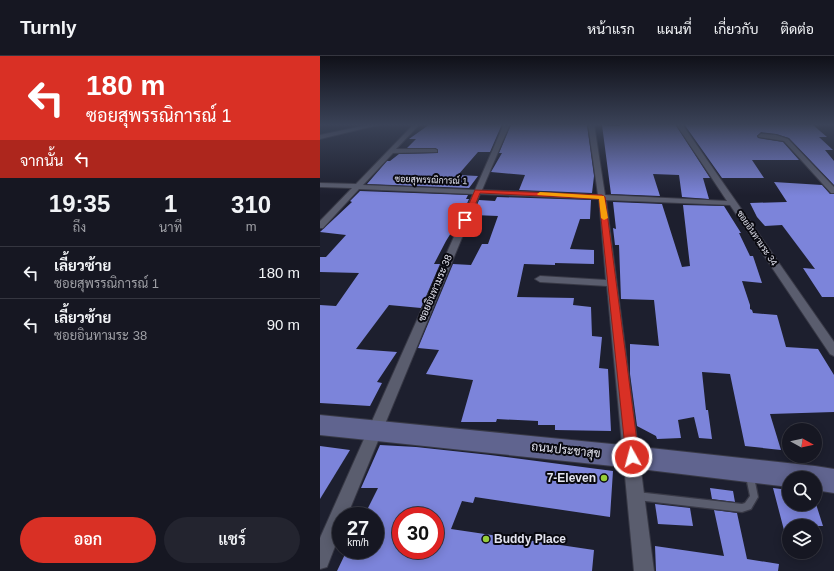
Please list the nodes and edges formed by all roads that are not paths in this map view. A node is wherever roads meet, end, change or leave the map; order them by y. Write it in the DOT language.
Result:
graph roads {
  1 [pos="394,148"];
  2 [pos="496,148"];
  3 [pos="595,148"];
  4 [pos="696,148"];
  5 [pos="794,148"];
  6 [pos="391,151"];
  7 [pos="435,151"];
  8 [pos="320,185"];
  9 [pos="357,186"];
  10 [pos="477,191"];
  11 [pos="834,191"];
  12 [pos="602,197"];
  13 [pos="733,202"];
  14 [pos="320,226"];
  15 [pos="540,279"];
  16 [pos="612,283"];
  17 [pos="834,351"];
  18 [pos="320,425"];
  19 [pos="374,431"];
  20 [pos="632,457"];
  21 [pos="749,470"];
  22 [pos="782,474"];
  23 [pos="822,479"];
  24 [pos="834,481"];
  25 [pos="636,496"];
  26 [pos="320,560"];
  27 [pos="644,571"];
  1 -- 6 [label="street"];
  2 -- 10 [label="street, ซอยอินทามระ 38"];
  3 -- 12 [label="street"];
  4 -- 13 [label="street, ซอยอินทามระ 34"];
  5 -- 11 [label="street"];
  6 -- 7 [label="street"];
  6 -- 9 [label="street"];
  8 -- 9 [label="street, ซอยสุพรรณิการณ์ 1"];
  9 -- 10 [label="street, ซอยสุพรรณิการณ์ 1"];
  9 -- 14 [label="street"];
  10 -- 12 [label="street, ซอยสุพรรณิการณ์ 1"];
  10 -- 19 [label="street, ซอยอินทามระ 38"];
  12 -- 13 [label="street, ซอยสุพรรณิการณ์ 1"];
  12 -- 16 [label="street"];
  13 -- 17 [label="street, ซอยอินทามระ 34"];
  15 -- 16 [label="street"];
  16 -- 20 [label="street"];
  18 -- 19 [label="street, ถนนประชาสุข"];
  19 -- 20 [label="street, ถนนประชาสุข"];
  19 -- 26 [label="street, ซอยอินทามระ 38"];
  20 -- 21 [label="street, ถนนประชาสุข"];
  20 -- 25 [label="street"];
  21 -- 22 [label="street, ถนนประชาสุข"];
  21 -- 25 [label="lane"];
  23 -- 24 [label="street, ถนนประชาสุข"];
  25 -- 27 [label="street"];
}
